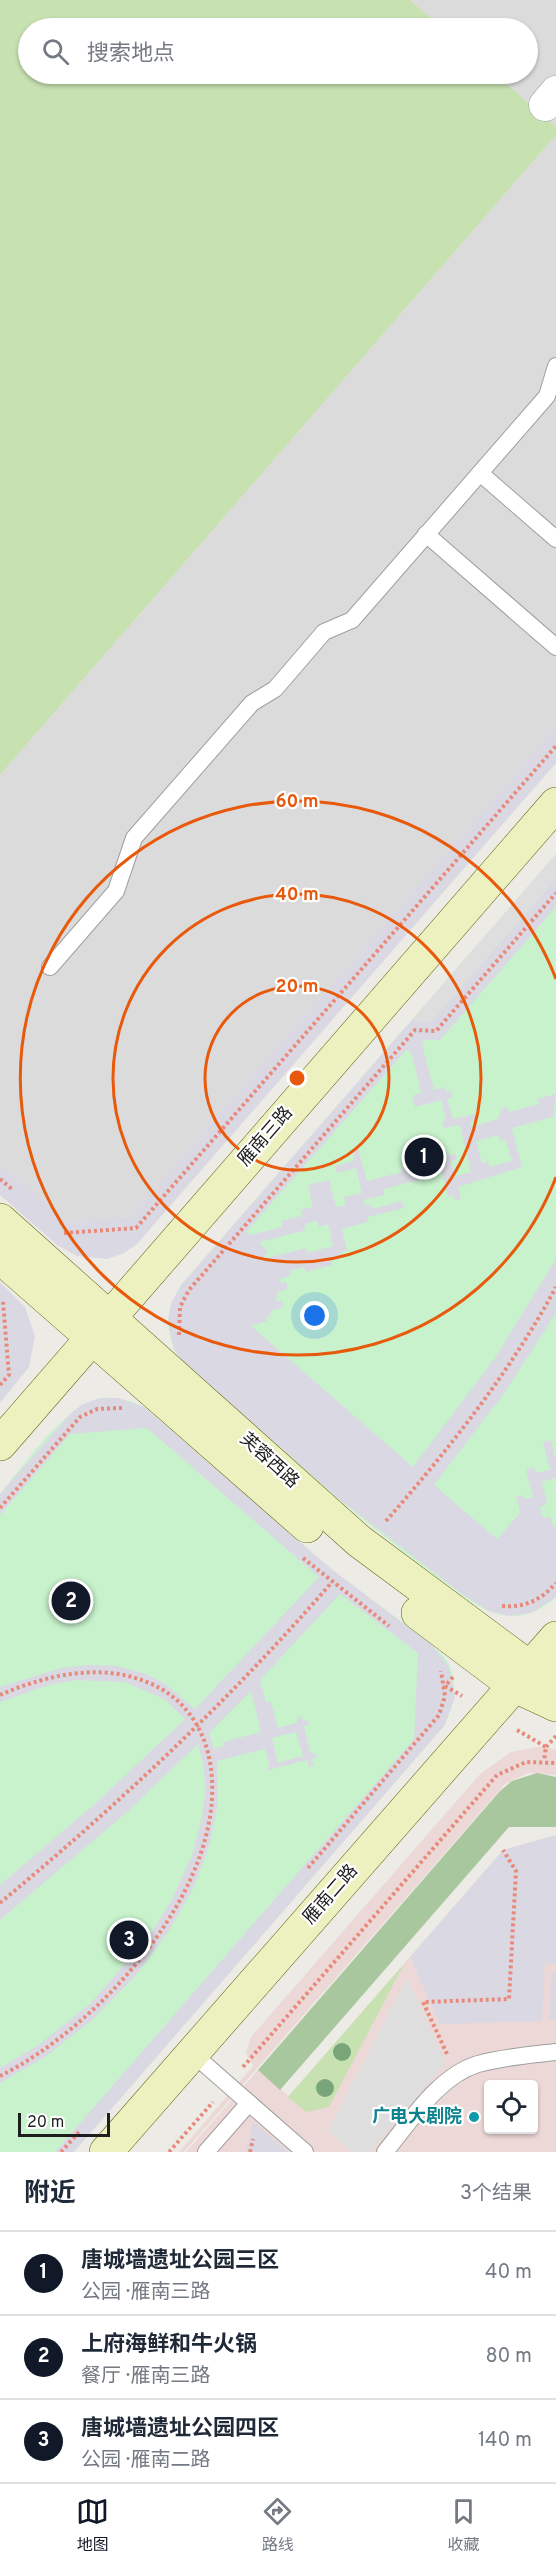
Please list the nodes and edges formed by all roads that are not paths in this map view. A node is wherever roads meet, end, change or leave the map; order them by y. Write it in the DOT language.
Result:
graph roads {
  1 [pos="556,366"];
  2 [pos="480,472"];
  3 [pos="426,534"];
  4 [pos="556,538"];
  5 [pos="556,647"];
  6 [pos="556,804"];
  7 [pos="50,968"];
  8 [pos="9,1207"];
  9 [pos="0,1257"];
  10 [pos="101,1327"];
  11 [pos="0,1444"];
  12 [pos="556,1638"];
  13 [pos="534,1678"];
  14 [pos="556,1705"];
  15 [pos="556,2052"];
  16 [pos="192,2053"];
  17 [pos="249,2103"];
  18 [pos="106,2152"];
  19 [pos="206,2152"];
  20 [pos="305,2152"];
  21 [pos="385,2152"];
  1 -- 2 [label="lane"];
  2 -- 3 [label="lane"];
  2 -- 4 [label="lane"];
  3 -- 5 [label="lane"];
  3 -- 7 [label="lane"];
  6 -- 10 [label="main road, 雁南三路"];
  8 -- 10 [label="main road, 芙蓉西路"];
  9 -- 10 [label="main road, 芙蓉西路"];
  10 -- 11 [label="main road, 雁南三路"];
  10 -- 13 [label="main road, 芙蓉西路"];
  12 -- 13 [label="main road, 雁南二路"];
  13 -- 14 [label="main road, 芙蓉西路"];
  13 -- 16 [label="main road, 雁南二路"];
  15 -- 21 [label="lane"];
  16 -- 17 [label="lane"];
  16 -- 18 [label="main road, 雁南二路"];
  17 -- 19 [label="lane"];
  17 -- 20 [label="lane"];
}
